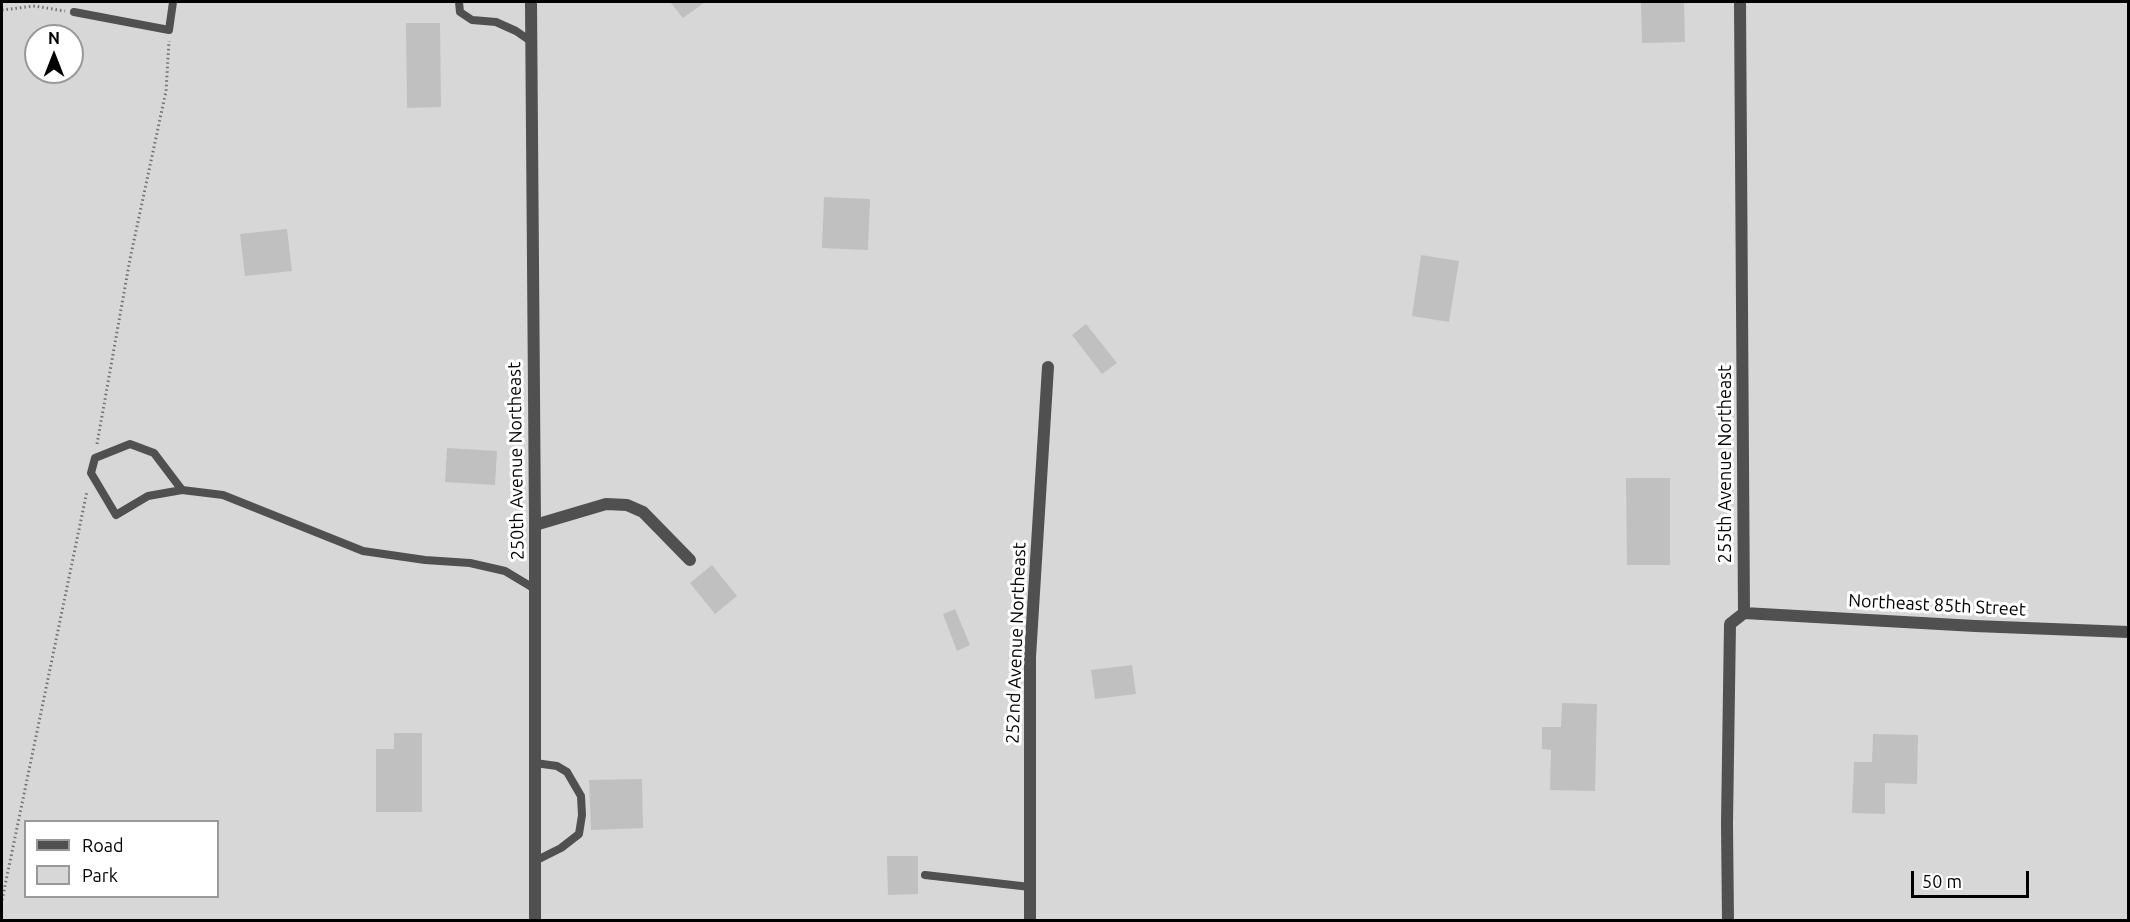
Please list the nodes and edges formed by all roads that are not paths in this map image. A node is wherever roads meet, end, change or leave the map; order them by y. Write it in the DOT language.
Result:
graph roads {
  1 [pos="173,2"];
  2 [pos="459,2"];
  3 [pos="531,2"];
  4 [pos="1740,2"];
  5 [pos="74,12"];
  6 [pos="532,42"];
  7 [pos="1048,367"];
  8 [pos="182,490"];
  9 [pos="535,525"];
  10 [pos="690,560"];
  11 [pos="535,589"];
  12 [pos="1744,613"];
  13 [pos="2128,632"];
  14 [pos="535,763"];
  15 [pos="535,861"];
  16 [pos="925,875"];
  17 [pos="1030,887"];
  18 [pos="535,921"];
  19 [pos="1030,921"];
  20 [pos="1728,921"];
  1 -- 5 [label="lane"];
  2 -- 6 [label="lane"];
  3 -- 6 [label="street, 250th Avenue Northeast"];
  4 -- 12 [label="street, 255th Avenue Northeast"];
  6 -- 9 [label="street, 250th Avenue Northeast"];
  7 -- 17 [label="street, 252nd Avenue Northeast"];
  8 -- 8 [label="lane"];
  8 -- 11 [label="lane"];
  9 -- 10 [label="street"];
  9 -- 11 [label="street, 250th Avenue Northeast"];
  11 -- 14 [label="street, 250th Avenue Northeast"];
  12 -- 13 [label="street, Northeast 85th Street"];
  12 -- 20 [label="street"];
  14 -- 15 [label="street, 250th Avenue Northeast"];
  14 -- 15 [label="lane"];
  15 -- 18 [label="street, 250th Avenue Northeast"];
  16 -- 17 [label="lane"];
  17 -- 19 [label="street, 252nd Avenue Northeast"];
}
